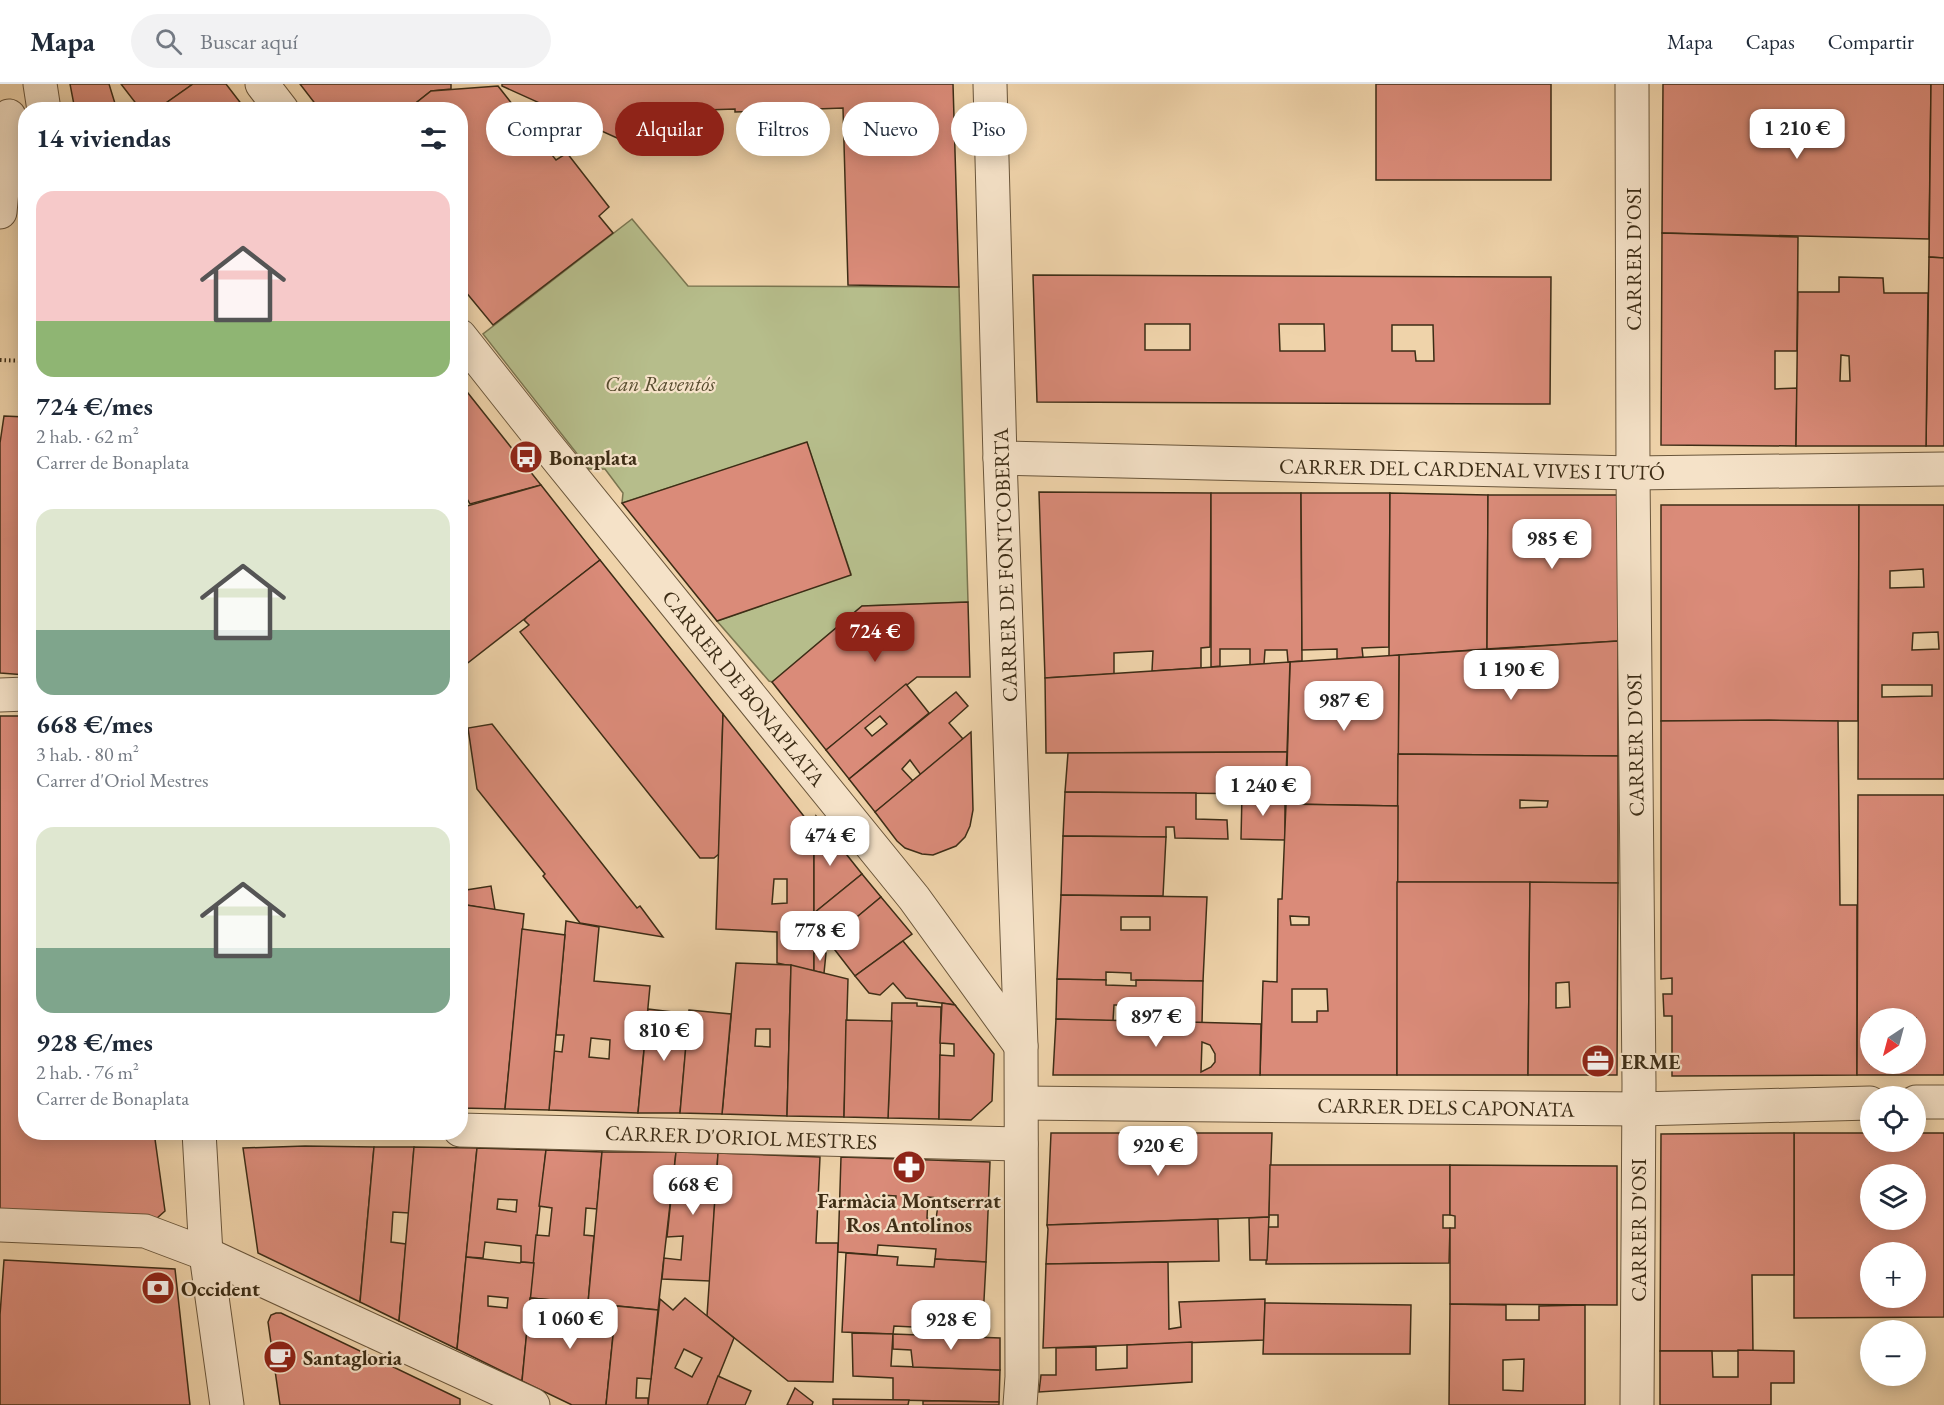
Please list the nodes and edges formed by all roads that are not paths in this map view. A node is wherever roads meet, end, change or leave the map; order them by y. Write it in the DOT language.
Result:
graph roads {
  1 [pos="40,84"];
  2 [pos="262,84"];
  3 [pos="990,84"];
  4 [pos="1632,84"];
  5 [pos="43,102"];
  6 [pos="276,102"];
  7 [pos="12,116"];
  8 [pos="0,212"];
  9 [pos="468,346"];
  10 [pos="1000,458"];
  11 [pos="1944,469"];
  12 [pos="1633,473"];
  13 [pos="18,694"];
  14 [pos="0,695"];
  15 [pos="1021,1046"];
  16 [pos="1022,1102"];
  17 [pos="1926,1102"];
  18 [pos="1944,1102"];
  19 [pos="1860,1103"];
  20 [pos="1639,1109"];
  21 [pos="468,1130"];
  22 [pos="199,1140"];
  23 [pos="1021,1144"];
  24 [pos="0,1225"];
  25 [pos="206,1254"];
  26 [pos="227,1405"];
  27 [pos="534,1405"];
  28 [pos="1020,1405"];
  29 [pos="1638,1405"];
  1 -- 5 [label="street"];
  2 -- 6 [label="street"];
  3 -- 10 [label="street, CARRER DE FONTCOBERTA"];
  4 -- 12 [label="street, CARRER D'OSI"];
  7 -- 8 [label="street"];
  9 -- 15 [label="street, CARRER DE BONAPLATA"];
  10 -- 12 [label="street, CARRER DEL CARDENAL VIVES I TUTÓ"];
  10 -- 15 [label="street, CARRER DE FONTCOBERTA"];
  11 -- 12 [label="street, CARRER DEL CARDENAL VIVES I TUTÓ"];
  12 -- 20 [label="street, CARRER D'OSI"];
  13 -- 14 [label="street"];
  15 -- 16 [label="street"];
  16 -- 20 [label="street, CARRER DELS CAPONATA"];
  16 -- 23 [label="street"];
  17 -- 18 [label="street"];
  19 -- 20 [label="street, CARRER DELS CAPONATA"];
  20 -- 29 [label="street, CARRER D'OSI"];
  21 -- 23 [label="street, CARRER D'ORIOL MESTRES"];
  22 -- 25 [label="street"];
  23 -- 28 [label="street"];
  24 -- 25 [label="street"];
  25 -- 26 [label="street"];
  25 -- 27 [label="street"];
}
